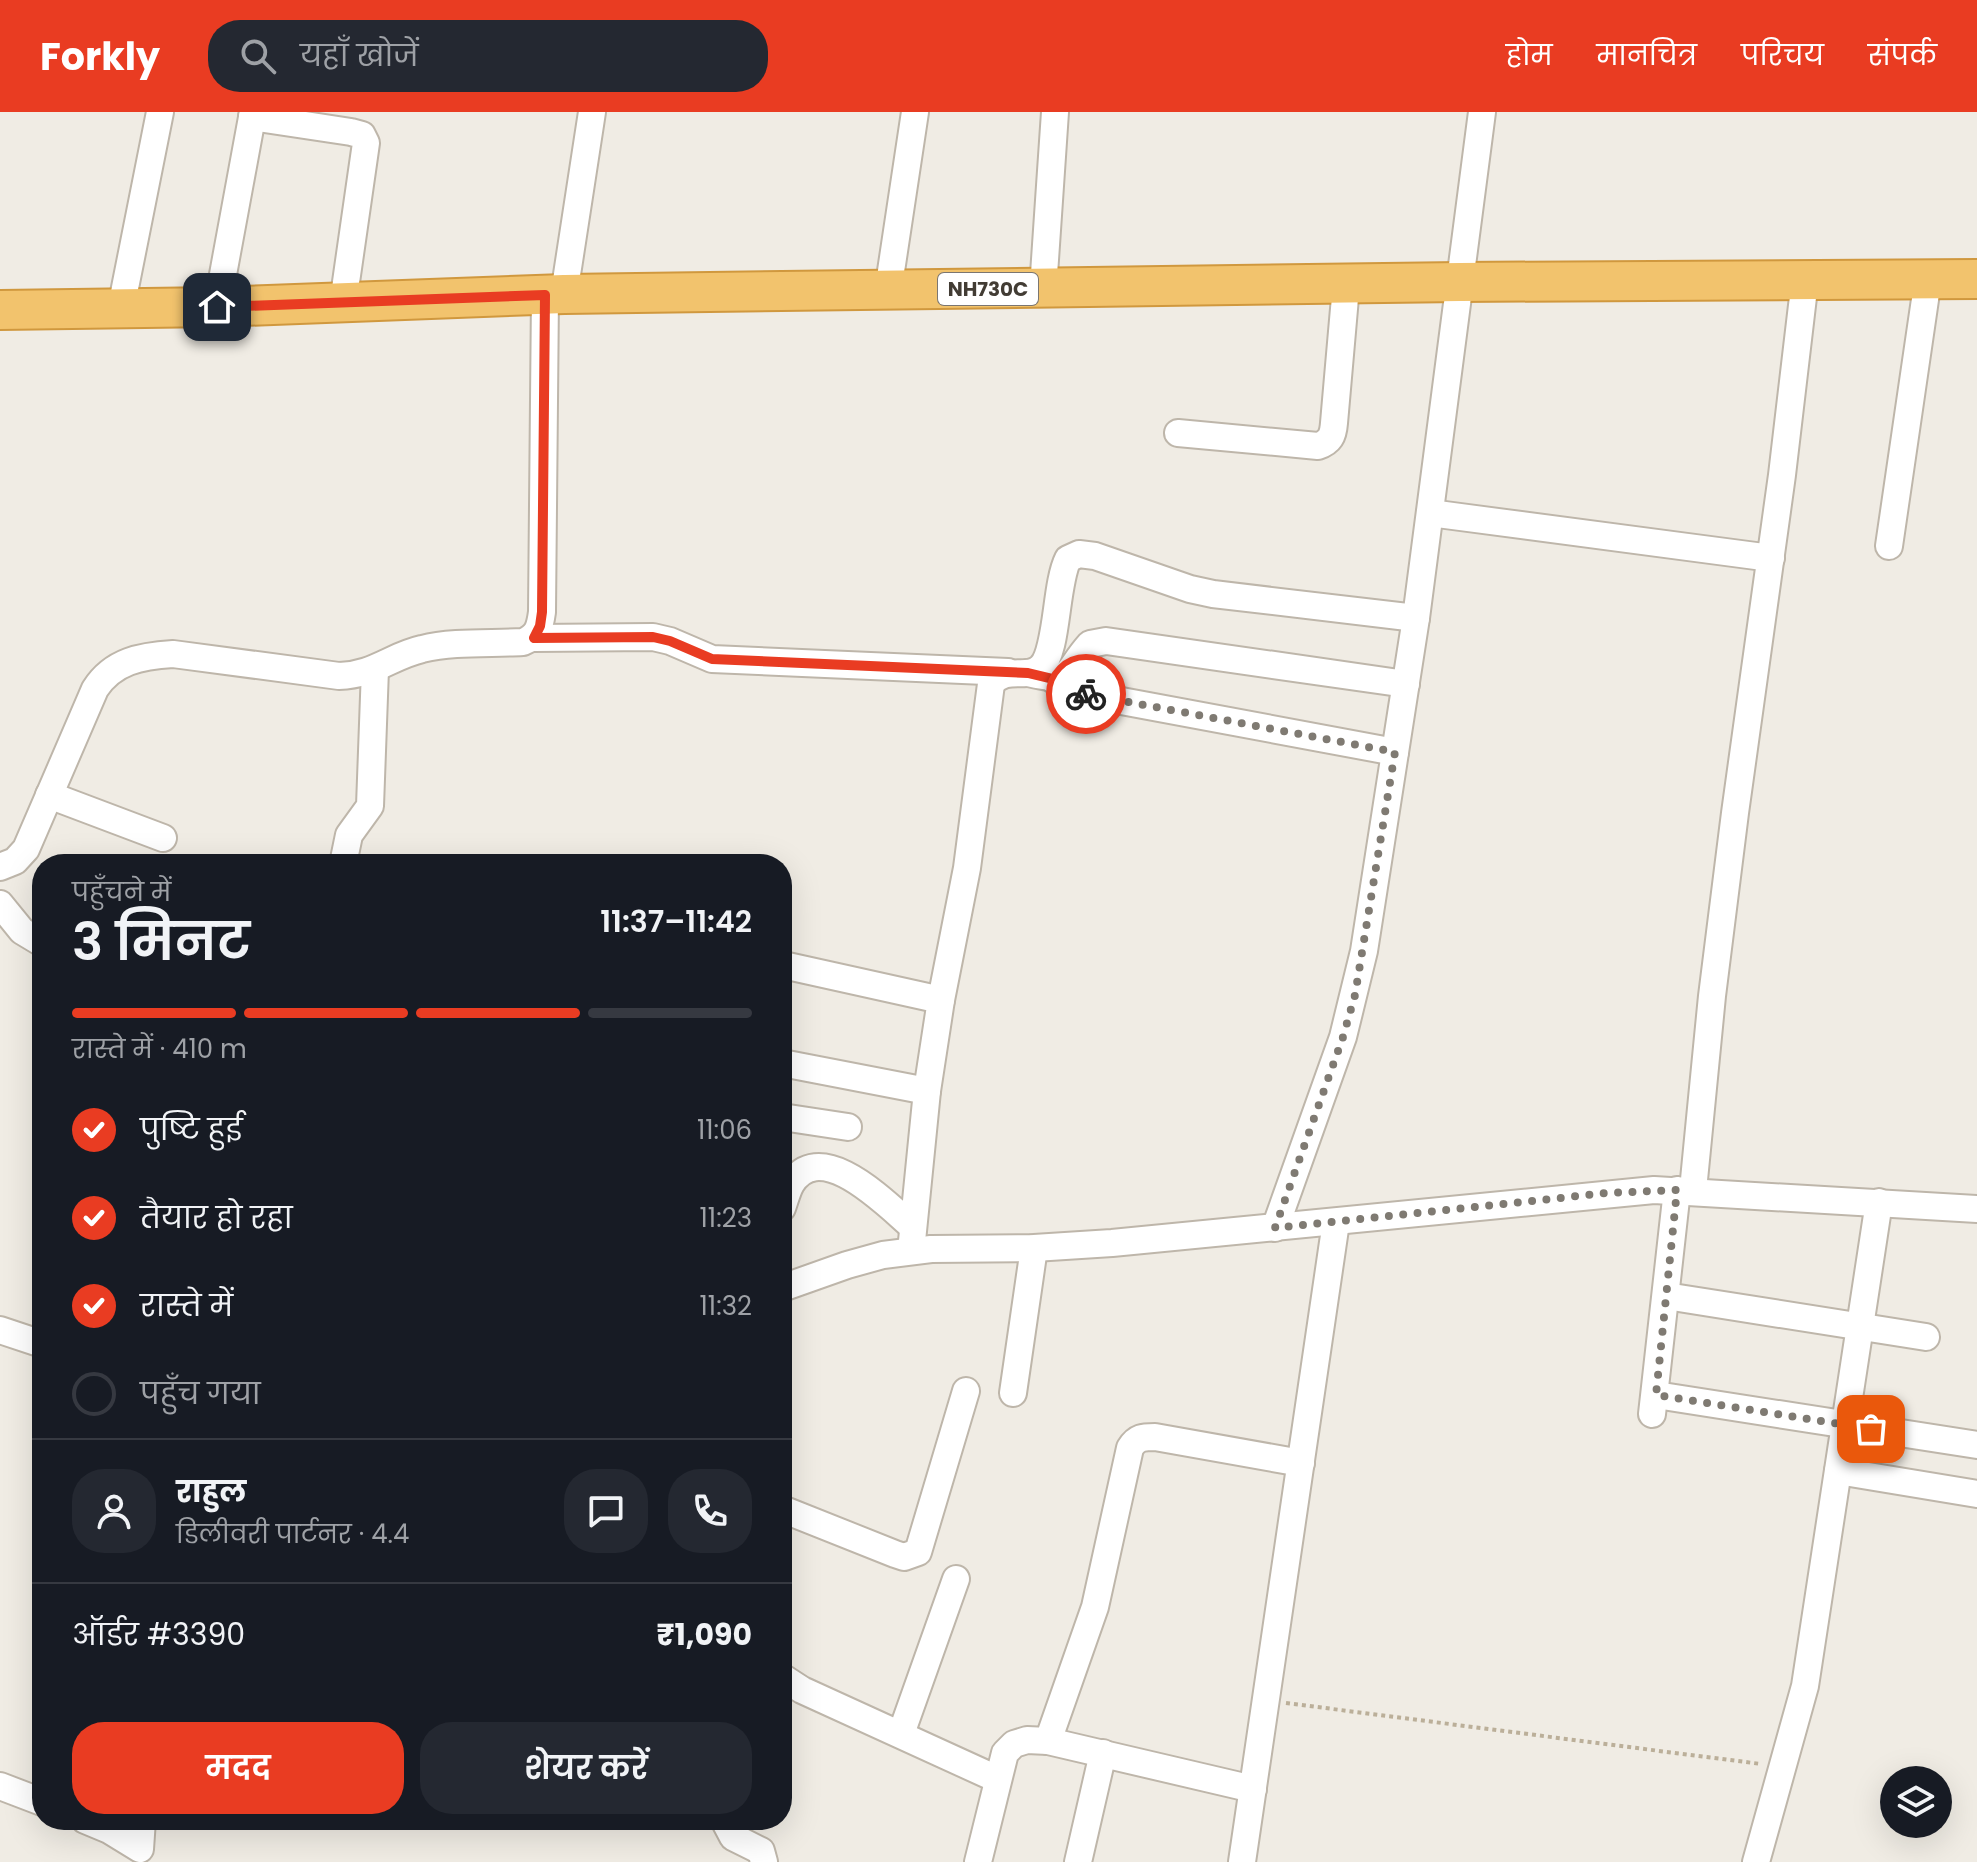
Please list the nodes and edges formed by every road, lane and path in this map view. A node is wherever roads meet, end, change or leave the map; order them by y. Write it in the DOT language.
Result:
graph roads {
  1 [pos="160,112"];
  2 [pos="592,112"];
  3 [pos="915,112"];
  4 [pos="1055,112"];
  5 [pos="1482,112"];
  6 [pos="252,114"];
  7 [pos="1928,279"];
  8 [pos="1977,279"];
  9 [pos="1805,280"];
  10 [pos="1460,282"];
  11 [pos="1346,286"];
  12 [pos="1043,289"];
  13 [pos="888,291"];
  14 [pos="554,294"];
  15 [pos="343,303"];
  16 [pos="217,307"];
  17 [pos="121,308"];
  18 [pos="0,310"];
  19 [pos="1178,433"];
  20 [pos="1430,513"];
  21 [pos="1889,546"];
  22 [pos="1771,558"];
  23 [pos="1416,618"];
  24 [pos="534,638"];
  25 [pos="375,669"];
  26 [pos="1030,675"];
  27 [pos="1406,684"];
  28 [pos="1395,752"];
  29 [pos="49,795"];
  30 [pos="163,838"];
  31 [pos="345,854"];
  32 [pos="0,867"];
  33 [pos="0,904"];
  34 [pos="32,937"];
  35 [pos="792,967"];
  36 [pos="941,1000"];
  37 [pos="792,1065"];
  38 [pos="927,1091"];
  39 [pos="792,1119"];
  40 [pos="848,1127"];
  41 [pos="792,1182"];
  42 [pos="1685,1190"];
  43 [pos="1879,1202"];
  44 [pos="1977,1209"];
  45 [pos="1336,1222"];
  46 [pos="1275,1228"];
  47 [pos="912,1239"];
  48 [pos="1034,1248"];
  49 [pos="792,1284"];
  50 [pos="1666,1296"];
  51 [pos="1860,1326"];
  52 [pos="0,1330"];
  53 [pos="1926,1337"];
  54 [pos="32,1341"];
  55 [pos="966,1391"];
  56 [pos="1013,1393"];
  57 [pos="1845,1426"];
  58 [pos="1977,1445"];
  59 [pos="1301,1463"];
  60 [pos="1838,1471"];
  61 [pos="1977,1494"];
  62 [pos="792,1513"];
  63 [pos="956,1579"];
  64 [pos="792,1684"];
  65 [pos="1267,1700"];
  66 [pos="901,1734"];
  67 [pos="1048,1741"];
  68 [pos="1103,1753"];
  69 [pos="1783,1767"];
  70 [pos="997,1779"];
  71 [pos="0,1786"];
  72 [pos="1253,1789"];
  73 [pos="32,1798"];
  74 [pos="109,1830"];
  75 [pos="142,1830"];
  76 [pos="729,1830"];
  77 [pos="142,1856"];
  78 [pos="764,1862"];
  79 [pos="978,1862"];
  80 [pos="1078,1862"];
  81 [pos="1242,1862"];
  82 [pos="1756,1862"];
  1 -- 17 [label="street"];
  2 -- 14 [label="street"];
  3 -- 13 [label="street"];
  4 -- 12 [label="street"];
  5 -- 10 [label="street"];
  6 -- 15 [label="street"];
  6 -- 16 [label="street"];
  7 -- 8 [label="highway, NH730C"];
  7 -- 9 [label="highway, NH730C"];
  7 -- 21 [label="street"];
  9 -- 10 [label="highway, NH730C"];
  9 -- 22 [label="street"];
  10 -- 11 [label="highway, NH730C"];
  10 -- 20 [label="street"];
  11 -- 12 [label="highway, NH730C"];
  11 -- 19 [label="street"];
  12 -- 13 [label="highway, NH730C"];
  13 -- 14 [label="highway, NH730C"];
  14 -- 15 [label="highway, NH730C"];
  14 -- 24 [label="street"];
  15 -- 16 [label="highway, NH730C"];
  16 -- 17 [label="highway, NH730C"];
  17 -- 18 [label="highway, NH730C"];
  20 -- 22 [label="street"];
  20 -- 23 [label="street"];
  22 -- 42 [label="street"];
  23 -- 26 [label="street"];
  23 -- 27 [label="street"];
  24 -- 25 [label="street"];
  24 -- 26 [label="street"];
  25 -- 29 [label="street"];
  25 -- 31 [label="street"];
  26 -- 27 [label="street"];
  26 -- 28 [label="street"];
  26 -- 36 [label="street"];
  27 -- 28 [label="street"];
  28 -- 46 [label="street"];
  29 -- 30 [label="street"];
  29 -- 32 [label="street"];
  33 -- 34 [label="street"];
  35 -- 36 [label="street"];
  36 -- 38 [label="street"];
  37 -- 38 [label="street"];
  38 -- 47 [label="street"];
  39 -- 40 [label="street"];
  41 -- 47 [label="street"];
  42 -- 43 [label="street"];
  42 -- 45 [label="street"];
  42 -- 50 [label="street"];
  43 -- 44 [label="street"];
  43 -- 51 [label="street"];
  45 -- 46 [label="street"];
  45 -- 59 [label="street"];
  46 -- 48 [label="street"];
  47 -- 48 [label="street"];
  47 -- 49 [label="street"];
  48 -- 56 [label="street"];
  50 -- 51 [label="street"];
  50 -- 57 [label="street"];
  51 -- 53 [label="street"];
  51 -- 57 [label="street"];
  52 -- 54 [label="street"];
  55 -- 62 [label="street"];
  57 -- 58 [label="street"];
  57 -- 60 [label="street"];
  59 -- 65 [label="street"];
  59 -- 67 [label="street"];
  60 -- 61 [label="street"];
  60 -- 69 [label="street"];
  63 -- 66 [label="street"];
  64 -- 66 [label="street"];
  65 -- 69 [label="path"];
  65 -- 72 [label="street"];
  66 -- 70 [label="street"];
  67 -- 68 [label="street"];
  67 -- 70 [label="street"];
  68 -- 72 [label="street"];
  68 -- 80 [label="street"];
  69 -- 82 [label="street"];
  70 -- 79 [label="street"];
  71 -- 73 [label="street"];
  72 -- 81 [label="street"];
  74 -- 77 [label="street"];
  75 -- 77 [label="street"];
  76 -- 78 [label="street"];
}
